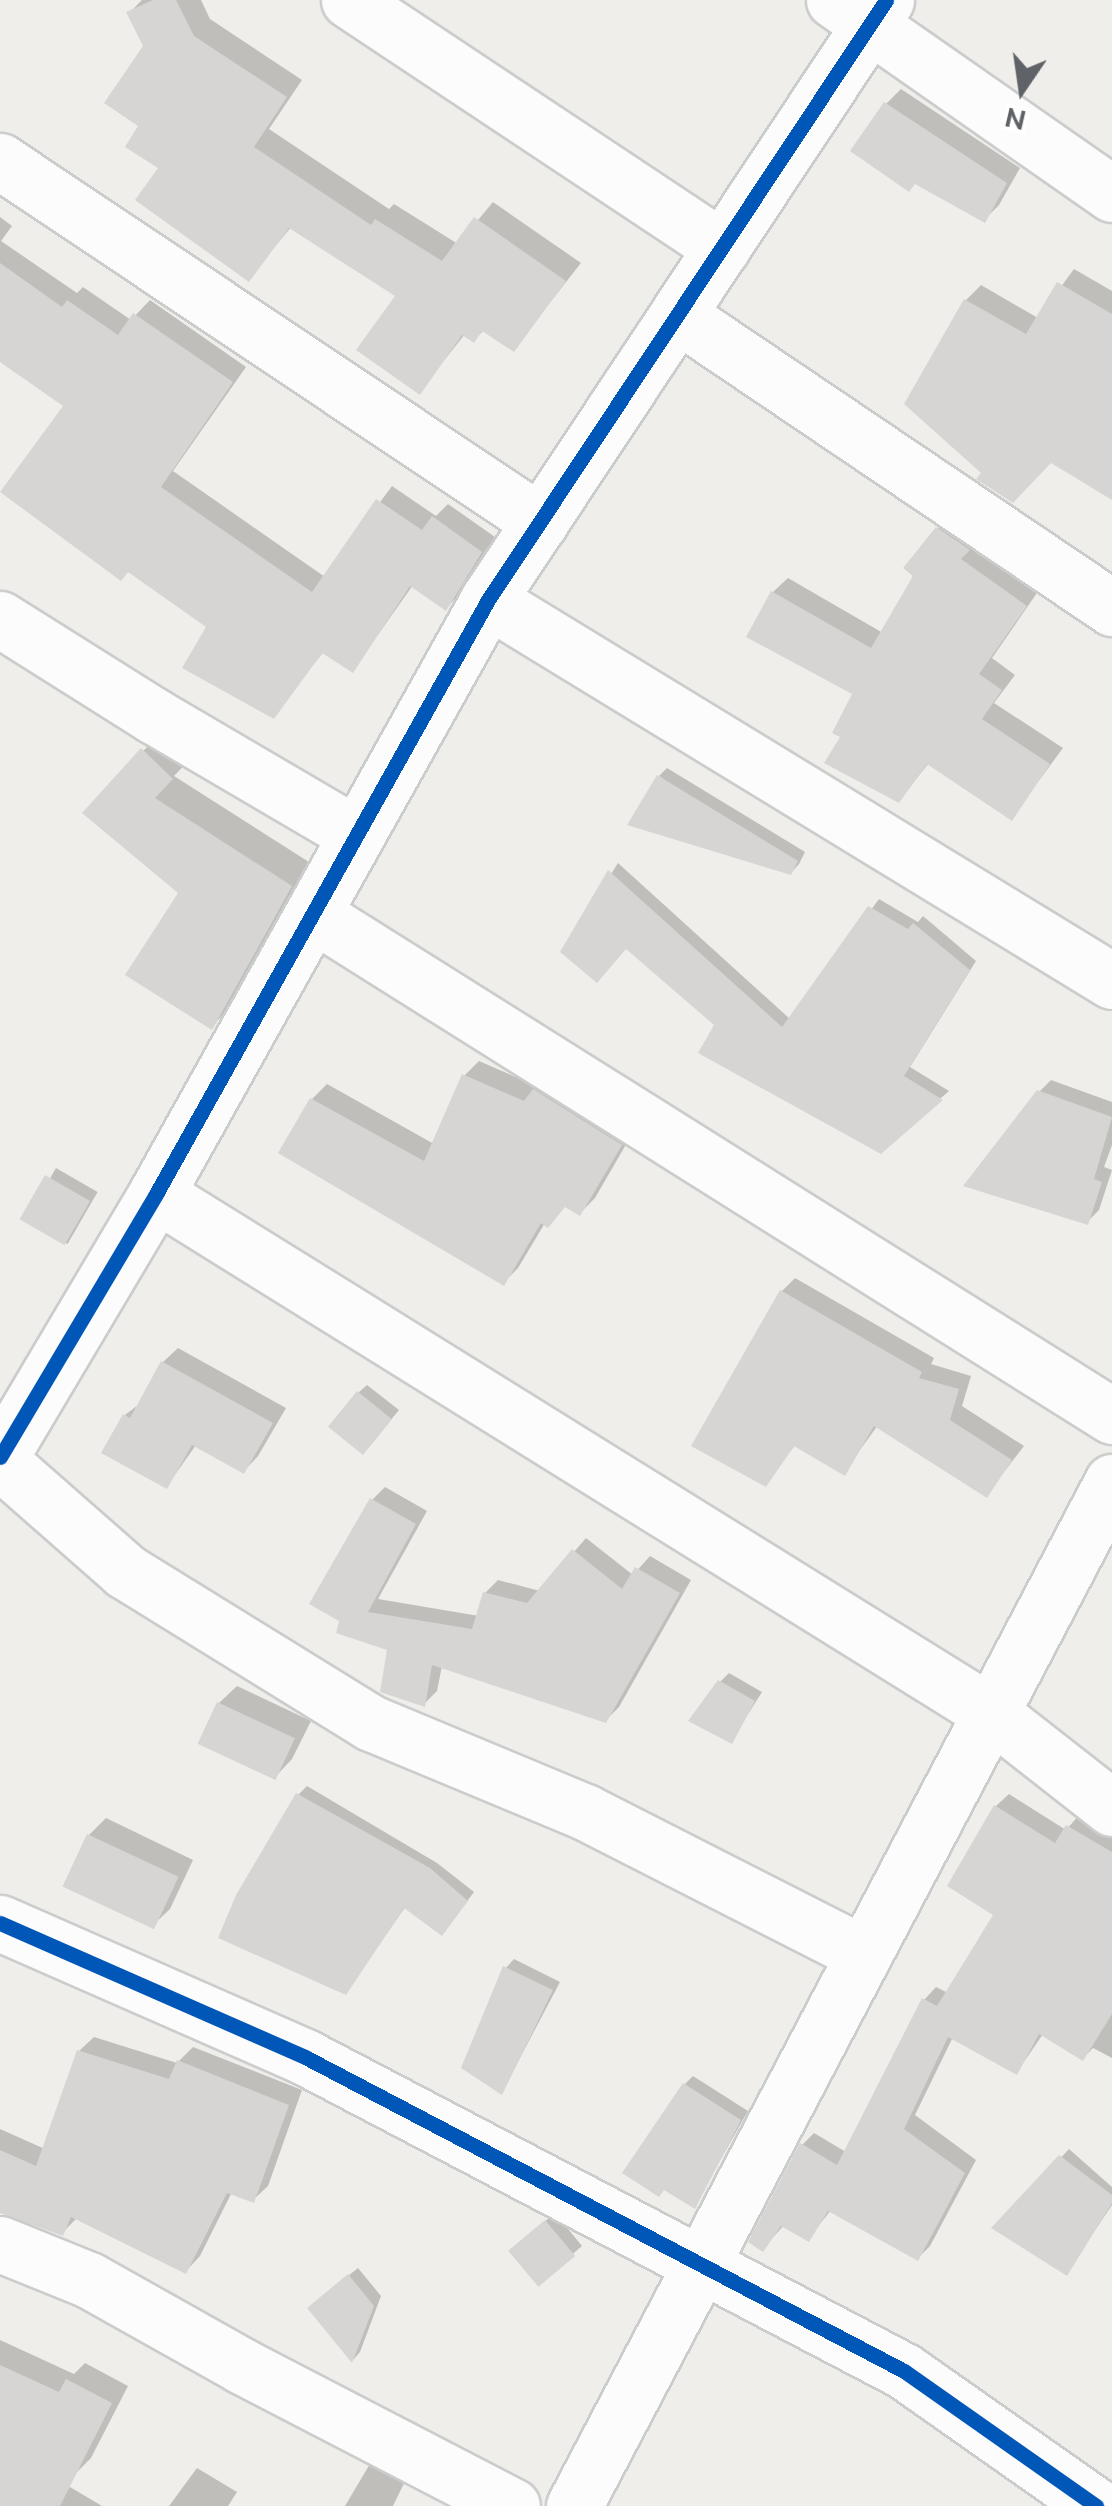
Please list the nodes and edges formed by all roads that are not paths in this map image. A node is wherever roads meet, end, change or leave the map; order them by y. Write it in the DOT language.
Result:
graph roads {
  1 [pos="349,0"];
  2 [pos="863,8"];
  3 [pos="0,161"];
  4 [pos="1112,194"];
  5 [pos="722,248"];
  6 [pos="678,315"];
  7 [pos="540,522"];
  8 [pos="488,600"];
  9 [pos="1112,608"];
  10 [pos="0,618"];
  11 [pos="356,834"];
  12 [pos="312,914"];
  13 [pos="1112,981"];
  14 [pos="156,1194"];
  15 [pos="1112,1416"];
  16 [pos="0,1459"];
  17 [pos="1112,1482"];
  18 [pos="991,1713"];
  19 [pos="1112,1808"];
  20 [pos="0,1923"];
  21 [pos="864,1954"];
  22 [pos="0,2244"];
  23 [pos="700,2266"];
  24 [pos="512,2506"];
  25 [pos="574,2506"];
  26 [pos="1096,2506"];
  1 -- 5 [label="street"];
  2 -- 4 [label="street"];
  2 -- 5 [label="street"];
  3 -- 7 [label="street"];
  5 -- 6 [label="street"];
  6 -- 7 [label="street"];
  6 -- 9 [label="street"];
  7 -- 8 [label="street"];
  8 -- 11 [label="street"];
  8 -- 13 [label="street"];
  10 -- 11 [label="street"];
  11 -- 12 [label="street"];
  12 -- 14 [label="street"];
  12 -- 15 [label="street"];
  14 -- 16 [label="street"];
  14 -- 18 [label="street"];
  16 -- 21 [label="street"];
  17 -- 18 [label="street"];
  18 -- 19 [label="street"];
  18 -- 21 [label="street"];
  20 -- 23 [label="street"];
  21 -- 23 [label="street"];
  22 -- 24 [label="street"];
  23 -- 25 [label="street"];
  23 -- 26 [label="street"];
}
